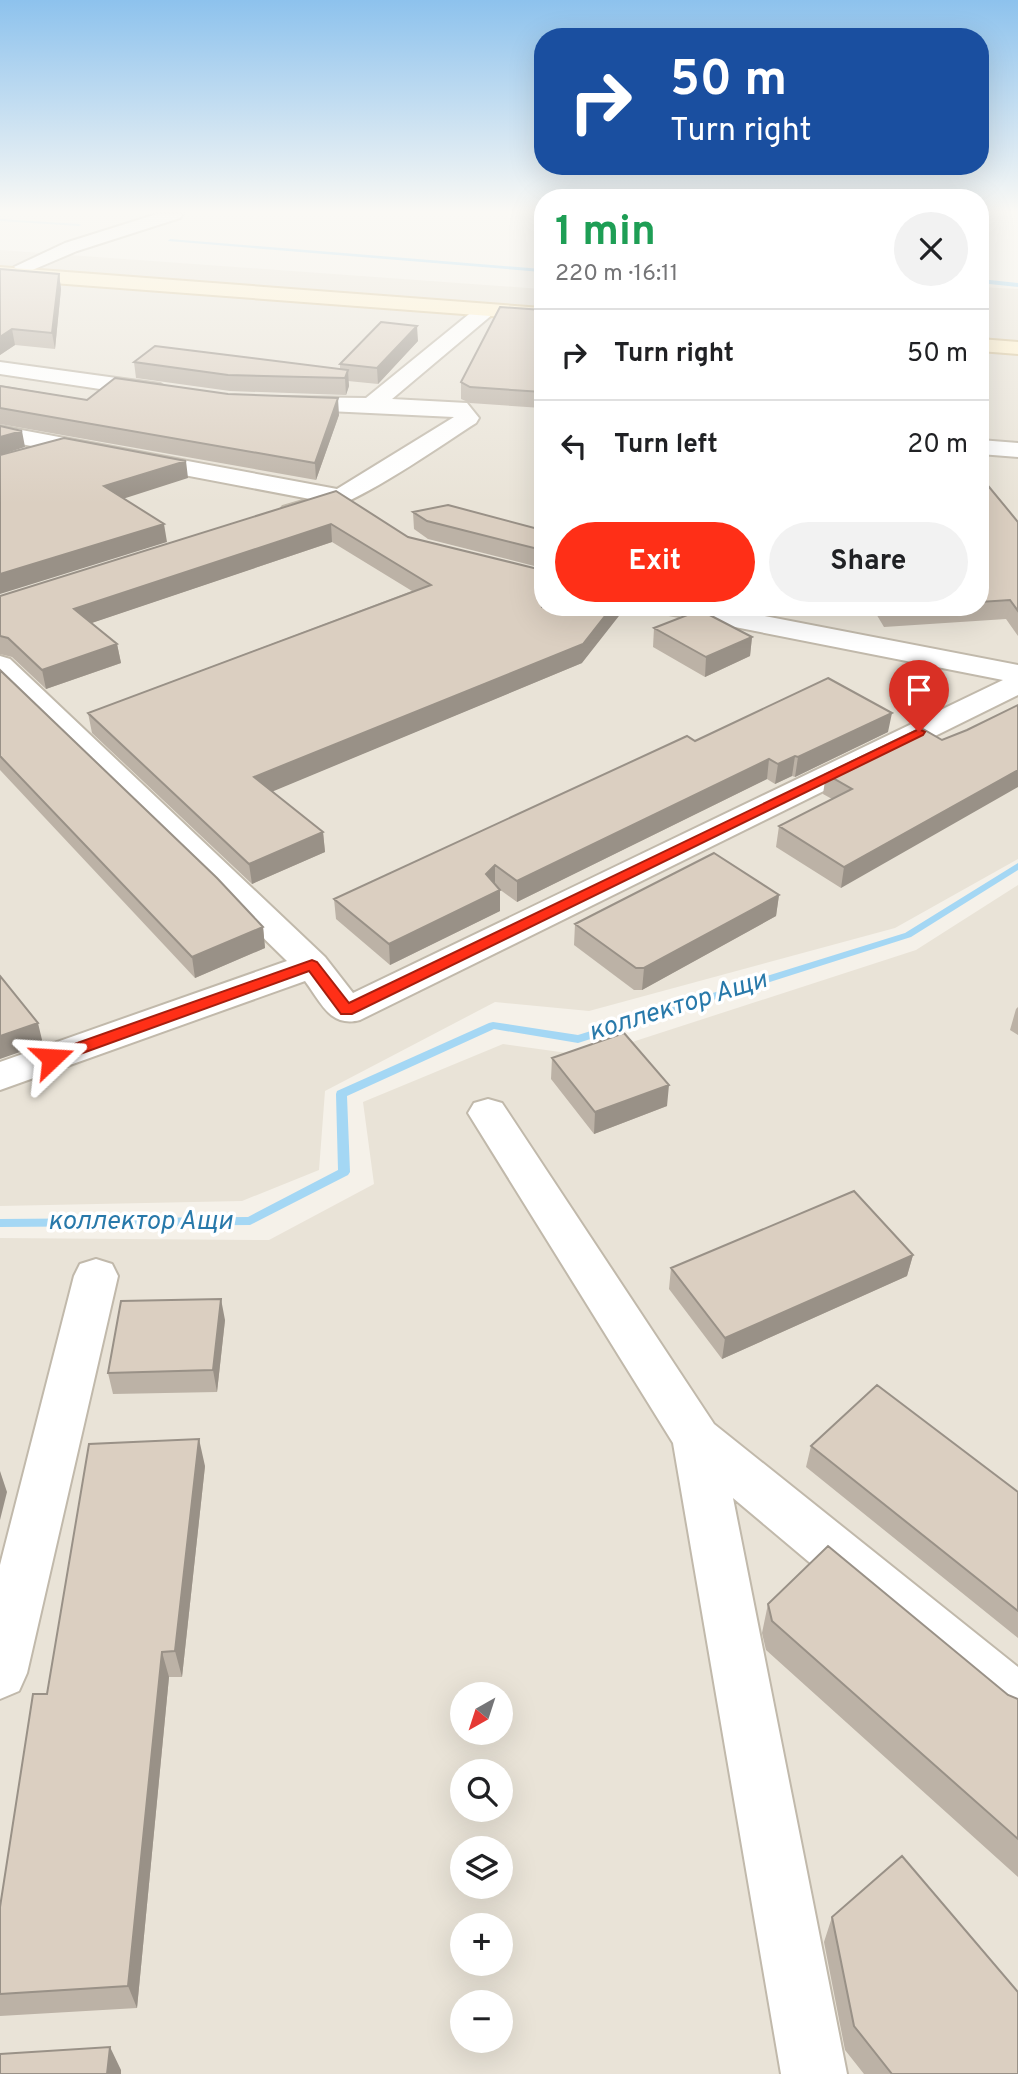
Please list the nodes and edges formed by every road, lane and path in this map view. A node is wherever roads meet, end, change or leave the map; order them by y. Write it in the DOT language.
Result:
graph roads {
  1 [pos="485,311"];
  2 [pos="497,311"];
  3 [pos="534,313"];
  4 [pos="989,338"];
  5 [pos="1018,340"];
  6 [pos="989,346"];
  7 [pos="1018,348"];
  8 [pos="0,368"];
  9 [pos="177,394"];
  10 [pos="269,402"];
  11 [pos="374,403"];
  12 [pos="0,433"];
  13 [pos="67,446"];
  14 [pos="989,448"];
  15 [pos="1018,450"];
  16 [pos="13,461"];
  17 [pos="341,497"];
  18 [pos="366,512"];
  19 [pos="275,518"];
  20 [pos="720,616"];
  21 [pos="0,665"];
  22 [pos="1018,674"];
  23 [pos="1018,684"];
  24 [pos="312,965"];
  25 [pos="0,1076"];
  26 [pos="488,1114"];
  27 [pos="96,1276"];
  28 [pos="697,1439"];
  29 [pos="0,1673"];
  30 [pos="1018,1702"];
  31 [pos="814,2074"];
  1 -- 11 [label="street"];
  2 -- 3 [label="main road"];
  4 -- 5 [label="main road"];
  6 -- 7 [label="main road"];
  8 -- 9 [label="street"];
  10 -- 11 [label="street"];
  11 -- 17 [label="street"];
  12 -- 13 [label="street"];
  13 -- 16 [label="street"];
  13 -- 17 [label="street"];
  14 -- 15 [label="street"];
  17 -- 18 [label="street"];
  17 -- 19 [label="street"];
  20 -- 22 [label="street"];
  21 -- 24 [label="street"];
  23 -- 24 [label="street"];
  24 -- 25 [label="street"];
  26 -- 28 [label="street"];
  27 -- 29 [label="street"];
  28 -- 30 [label="street"];
  28 -- 31 [label="street"];
}
